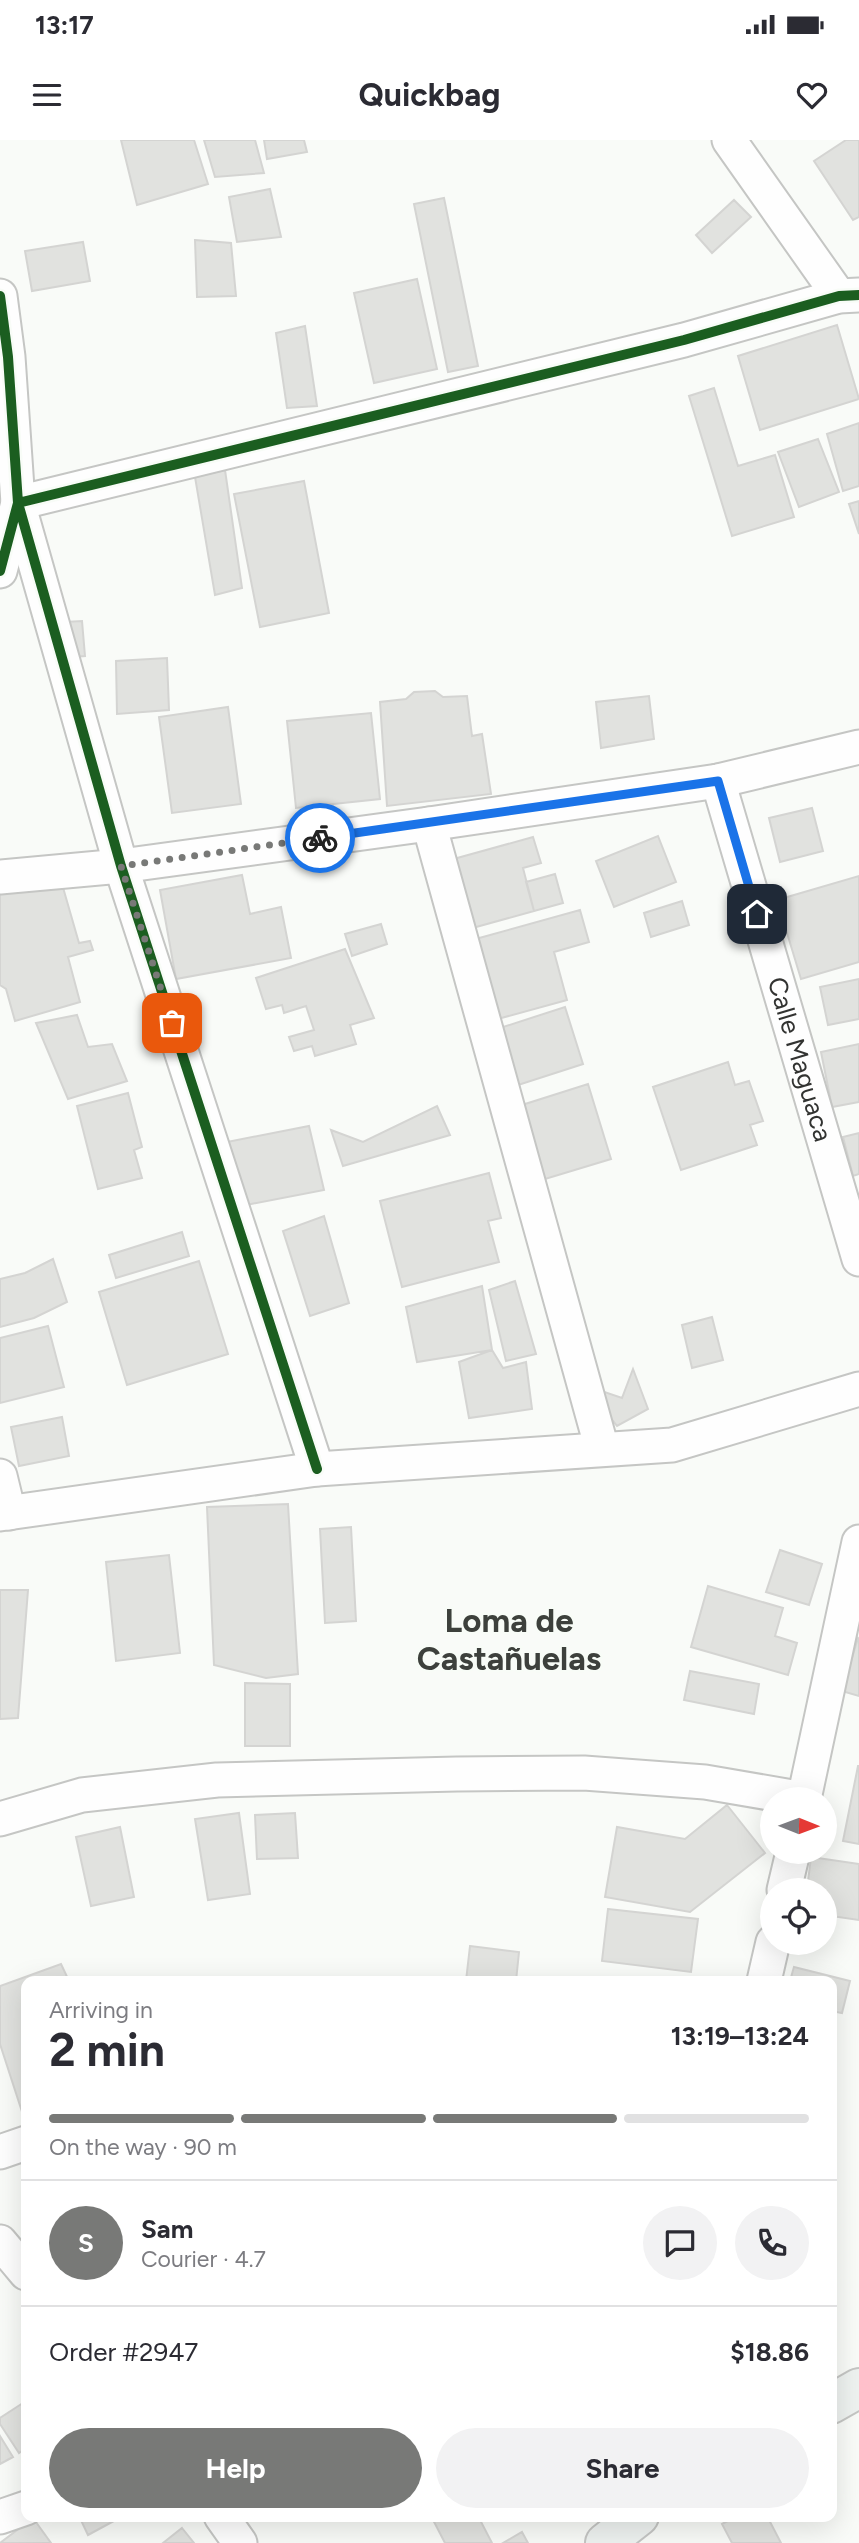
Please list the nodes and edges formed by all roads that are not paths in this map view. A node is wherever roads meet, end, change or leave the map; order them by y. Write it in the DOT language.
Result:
graph roads {
  1 [pos="729,140"];
  2 [pos="849,295"];
  3 [pos="0,296"];
  4 [pos="4,356"];
  5 [pos="18,503"];
  6 [pos="0,571"];
  7 [pos="859,747"];
  8 [pos="718,781"];
  9 [pos="429,824"];
  10 [pos="121,866"];
  11 [pos="0,877"];
  12 [pos="859,1259"];
  13 [pos="859,1388"];
  14 [pos="602,1449"];
  15 [pos="317,1469"];
  16 [pos="0,1476"];
  17 [pos="5,1514"];
  18 [pos="859,1542"];
  19 [pos="807,1787"];
  20 [pos="760,1791"];
  21 [pos="0,1819"];
  22 [pos="770,1955"];
  23 [pos="765,1976"];
  24 [pos="21,2145"];
  25 [pos="0,2152"];
  26 [pos="0,2242"];
  27 [pos="21,2267"];
  28 [pos="859,2388"];
  29 [pos="837,2401"];
  30 [pos="21,2510"];
  31 [pos="0,2517"];
  32 [pos="225,2522"];
  33 [pos="631,2522"];
  34 [pos="240,2543"];
  35 [pos="605,2543"];
  1 -- 2 [label="street"];
  2 -- 5 [label="street"];
  3 -- 4 [label="street"];
  4 -- 5 [label="street"];
  5 -- 6 [label="street"];
  5 -- 10 [label="street"];
  7 -- 8 [label="street"];
  8 -- 9 [label="street"];
  8 -- 12 [label="street, Calle Maguaca"];
  9 -- 10 [label="street"];
  9 -- 14 [label="street"];
  10 -- 11 [label="street"];
  10 -- 15 [label="street"];
  13 -- 14 [label="street"];
  14 -- 15 [label="street"];
  15 -- 17 [label="street"];
  16 -- 17 [label="street"];
  18 -- 19 [label="street"];
  20 -- 21 [label="street"];
  22 -- 23 [label="street"];
  24 -- 25 [label="street"];
  26 -- 27 [label="street"];
  28 -- 29 [label="main road"];
  30 -- 31 [label="street"];
  32 -- 34 [label="street"];
  33 -- 35 [label="main road"];
}
